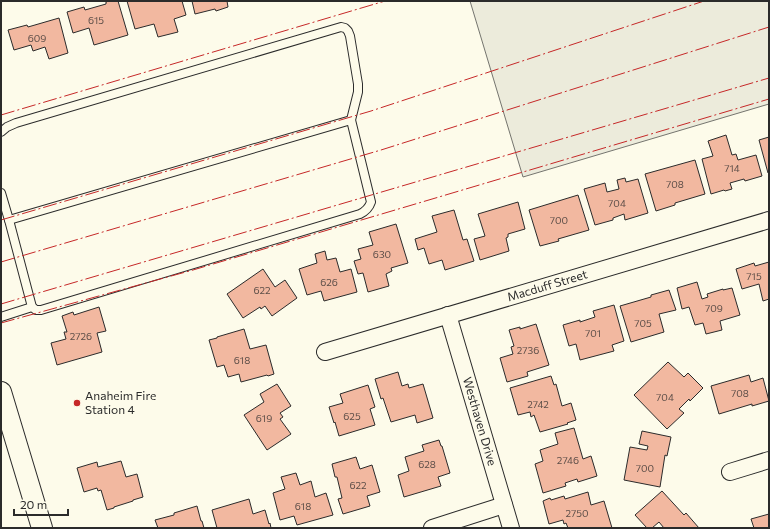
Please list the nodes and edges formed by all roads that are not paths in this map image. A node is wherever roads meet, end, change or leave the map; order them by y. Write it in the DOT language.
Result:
graph roads {
  1 [pos="351,120"];
  2 [pos="1,132"];
  3 [pos="1,193"];
  4 [pos="9,220"];
  5 [pos="769,220"];
  6 [pos="32,307"];
  7 [pos="448,315"];
  8 [pos="1,316"];
  9 [pos="325,352"];
  10 [pos="1,392"];
  11 [pos="769,460"];
  12 [pos="730,472"];
  13 [pos="504,505"];
  14 [pos="42,528"];
  15 [pos="432,528"];
  16 [pos="511,528"];
  1 -- 2 [label="lane"];
  1 -- 4 [label="lane"];
  1 -- 6 [label="lane"];
  3 -- 4 [label="lane"];
  4 -- 6 [label="lane"];
  5 -- 7 [label="street, Macduff Street"];
  6 -- 8 [label="lane"];
  7 -- 9 [label="street, Macduff Street"];
  7 -- 13 [label="street, Westhaven Drive"];
  10 -- 14 [label="street"];
  11 -- 12 [label="street"];
  13 -- 15 [label="street"];
  13 -- 16 [label="street, Westhaven Drive"];
}
